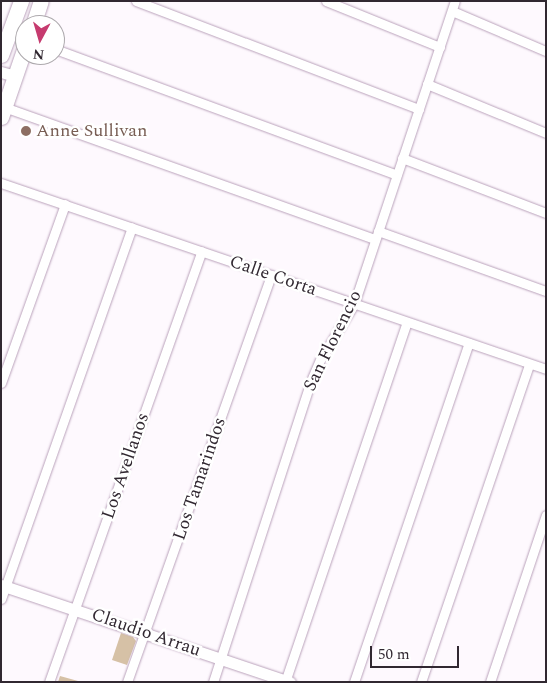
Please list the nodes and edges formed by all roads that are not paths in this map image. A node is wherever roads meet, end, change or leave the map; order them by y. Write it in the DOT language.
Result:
graph roads {
  1 [pos="21,1"];
  2 [pos="41,1"];
  3 [pos="136,1"];
  4 [pos="326,1"];
  5 [pos="455,1"];
  6 [pos="452,11"];
  7 [pos="36,15"];
  8 [pos="440,47"];
  9 [pos="546,51"];
  10 [pos="65,53"];
  11 [pos="1,55"];
  12 [pos="15,63"];
  13 [pos="8,74"];
  14 [pos="427,84"];
  15 [pos="419,109"];
  16 [pos="3,112"];
  17 [pos="546,132"];
  18 [pos="402,158"];
  19 [pos="397,175"];
  20 [pos="1,182"];
  21 [pos="65,204"];
  22 [pos="546,213"];
  23 [pos="132,227"];
  24 [pos="377,235"];
  25 [pos="202,251"];
  26 [pos="271,275"];
  27 [pos="546,291"];
  28 [pos="354,304"];
  29 [pos="408,322"];
  30 [pos="469,343"];
  31 [pos="529,364"];
  32 [pos="546,370"];
  33 [pos="1,383"];
  34 [pos="546,515"];
  35 [pos="3,586"];
  36 [pos="1,599"];
  37 [pos="75,610"];
  38 [pos="146,633"];
  39 [pos="220,658"];
  40 [pos="287,681"];
  41 [pos="50,682"];
  42 [pos="127,682"];
  43 [pos="213,682"];
  44 [pos="354,682"];
  45 [pos="421,682"];
  46 [pos="490,682"];
  1 -- 11 [label="main road"];
  2 -- 7 [label="main road"];
  3 -- 15 [label="street"];
  4 -- 8 [label="street"];
  5 -- 6 [label="street, San Florencio"];
  6 -- 8 [label="street, San Florencio"];
  6 -- 9 [label="street"];
  8 -- 14 [label="street, San Florencio"];
  10 -- 19 [label="street"];
  12 -- 13 [label="main road"];
  13 -- 16 [label="main road"];
  14 -- 15 [label="street, San Florencio"];
  14 -- 17 [label="street"];
  15 -- 18 [label="street, San Florencio"];
  16 -- 24 [label="street"];
  18 -- 19 [label="street, San Florencio"];
  18 -- 22 [label="street"];
  19 -- 24 [label="street, San Florencio"];
  20 -- 21 [label="street, Calle Corta"];
  21 -- 23 [label="street, Calle Corta"];
  21 -- 33 [label="street"];
  23 -- 25 [label="street, Calle Corta"];
  23 -- 35 [label="street"];
  24 -- 27 [label="street"];
  24 -- 28 [label="street, San Florencio"];
  25 -- 26 [label="street, Calle Corta"];
  25 -- 37 [label="street, Los Avellanos"];
  26 -- 28 [label="street, Calle Corta"];
  26 -- 38 [label="street, Los Tamarindos"];
  28 -- 29 [label="street, Calle Corta"];
  28 -- 39 [label="street, San Florencio"];
  29 -- 30 [label="street, Calle Corta"];
  29 -- 40 [label="street"];
  30 -- 31 [label="street, Calle Corta"];
  30 -- 44 [label="street"];
  31 -- 32 [label="street, Calle Corta"];
  31 -- 45 [label="street"];
  34 -- 46 [label="street"];
  35 -- 36 [label="street"];
  35 -- 37 [label="street, Claudio Arrau"];
  37 -- 38 [label="street, Claudio Arrau"];
  37 -- 41 [label="street, Los Avellanos"];
  38 -- 39 [label="street, Claudio Arrau"];
  38 -- 42 [label="street, Los Tamarindos"];
  39 -- 40 [label="street, Claudio Arrau"];
  39 -- 43 [label="street, San Florencio"];
}
